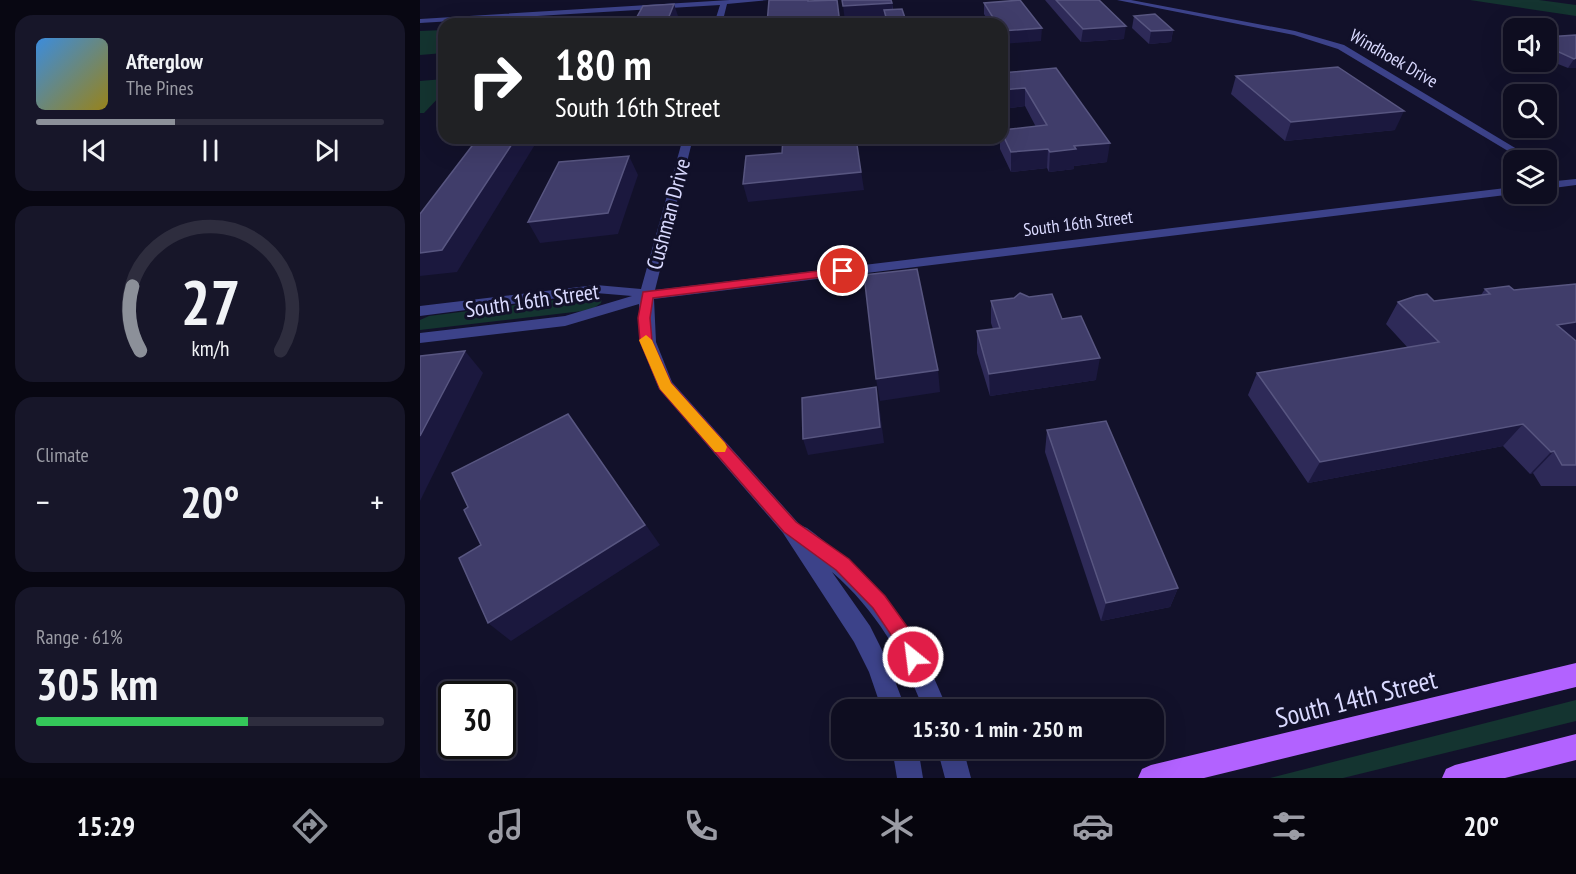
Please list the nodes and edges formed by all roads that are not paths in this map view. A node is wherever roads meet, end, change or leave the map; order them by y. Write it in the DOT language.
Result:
graph roads {
  1 [pos="765,0"];
  2 [pos="1120,0"];
  3 [pos="724,3"];
  4 [pos="471,18"];
  5 [pos="720,18"];
  6 [pos="438,20"];
  7 [pos="420,21"];
  8 [pos="686,144"];
  9 [pos="1514,150"];
  10 [pos="1557,176"];
  11 [pos="1571,183"];
  12 [pos="1503,191"];
  13 [pos="647,295"];
  14 [pos="420,310"];
  15 [pos="420,338"];
  16 [pos="790,527"];
  17 [pos="1576,675"];
  18 [pos="890,699"];
  19 [pos="931,699"];
  20 [pos="1576,747"];
  21 [pos="907,759"];
  22 [pos="954,759"];
  23 [pos="910,778"];
  24 [pos="958,778"];
  25 [pos="1150,778"];
  26 [pos="1455,778"];
  1 -- 3 [label="street"];
  2 -- 9 [label="street, Windhoek Drive"];
  3 -- 4 [label="street"];
  3 -- 5 [label="street"];
  6 -- 7 [label="street"];
  8 -- 13 [label="street, Cushman Drive"];
  10 -- 11 [label="street"];
  12 -- 13 [label="street, South 16th Street"];
  13 -- 14 [label="street, South 16th Street"];
  13 -- 15 [label="street, South 16th Street"];
  13 -- 16 [label="street, Cushman Drive"];
  16 -- 18 [label="street, Cushman Drive"];
  16 -- 19 [label="street, Cushman Drive"];
  17 -- 25 [label="main road, South 14th Street"];
  20 -- 26 [label="main road"];
  21 -- 23 [label="street"];
  22 -- 24 [label="street"];
}
